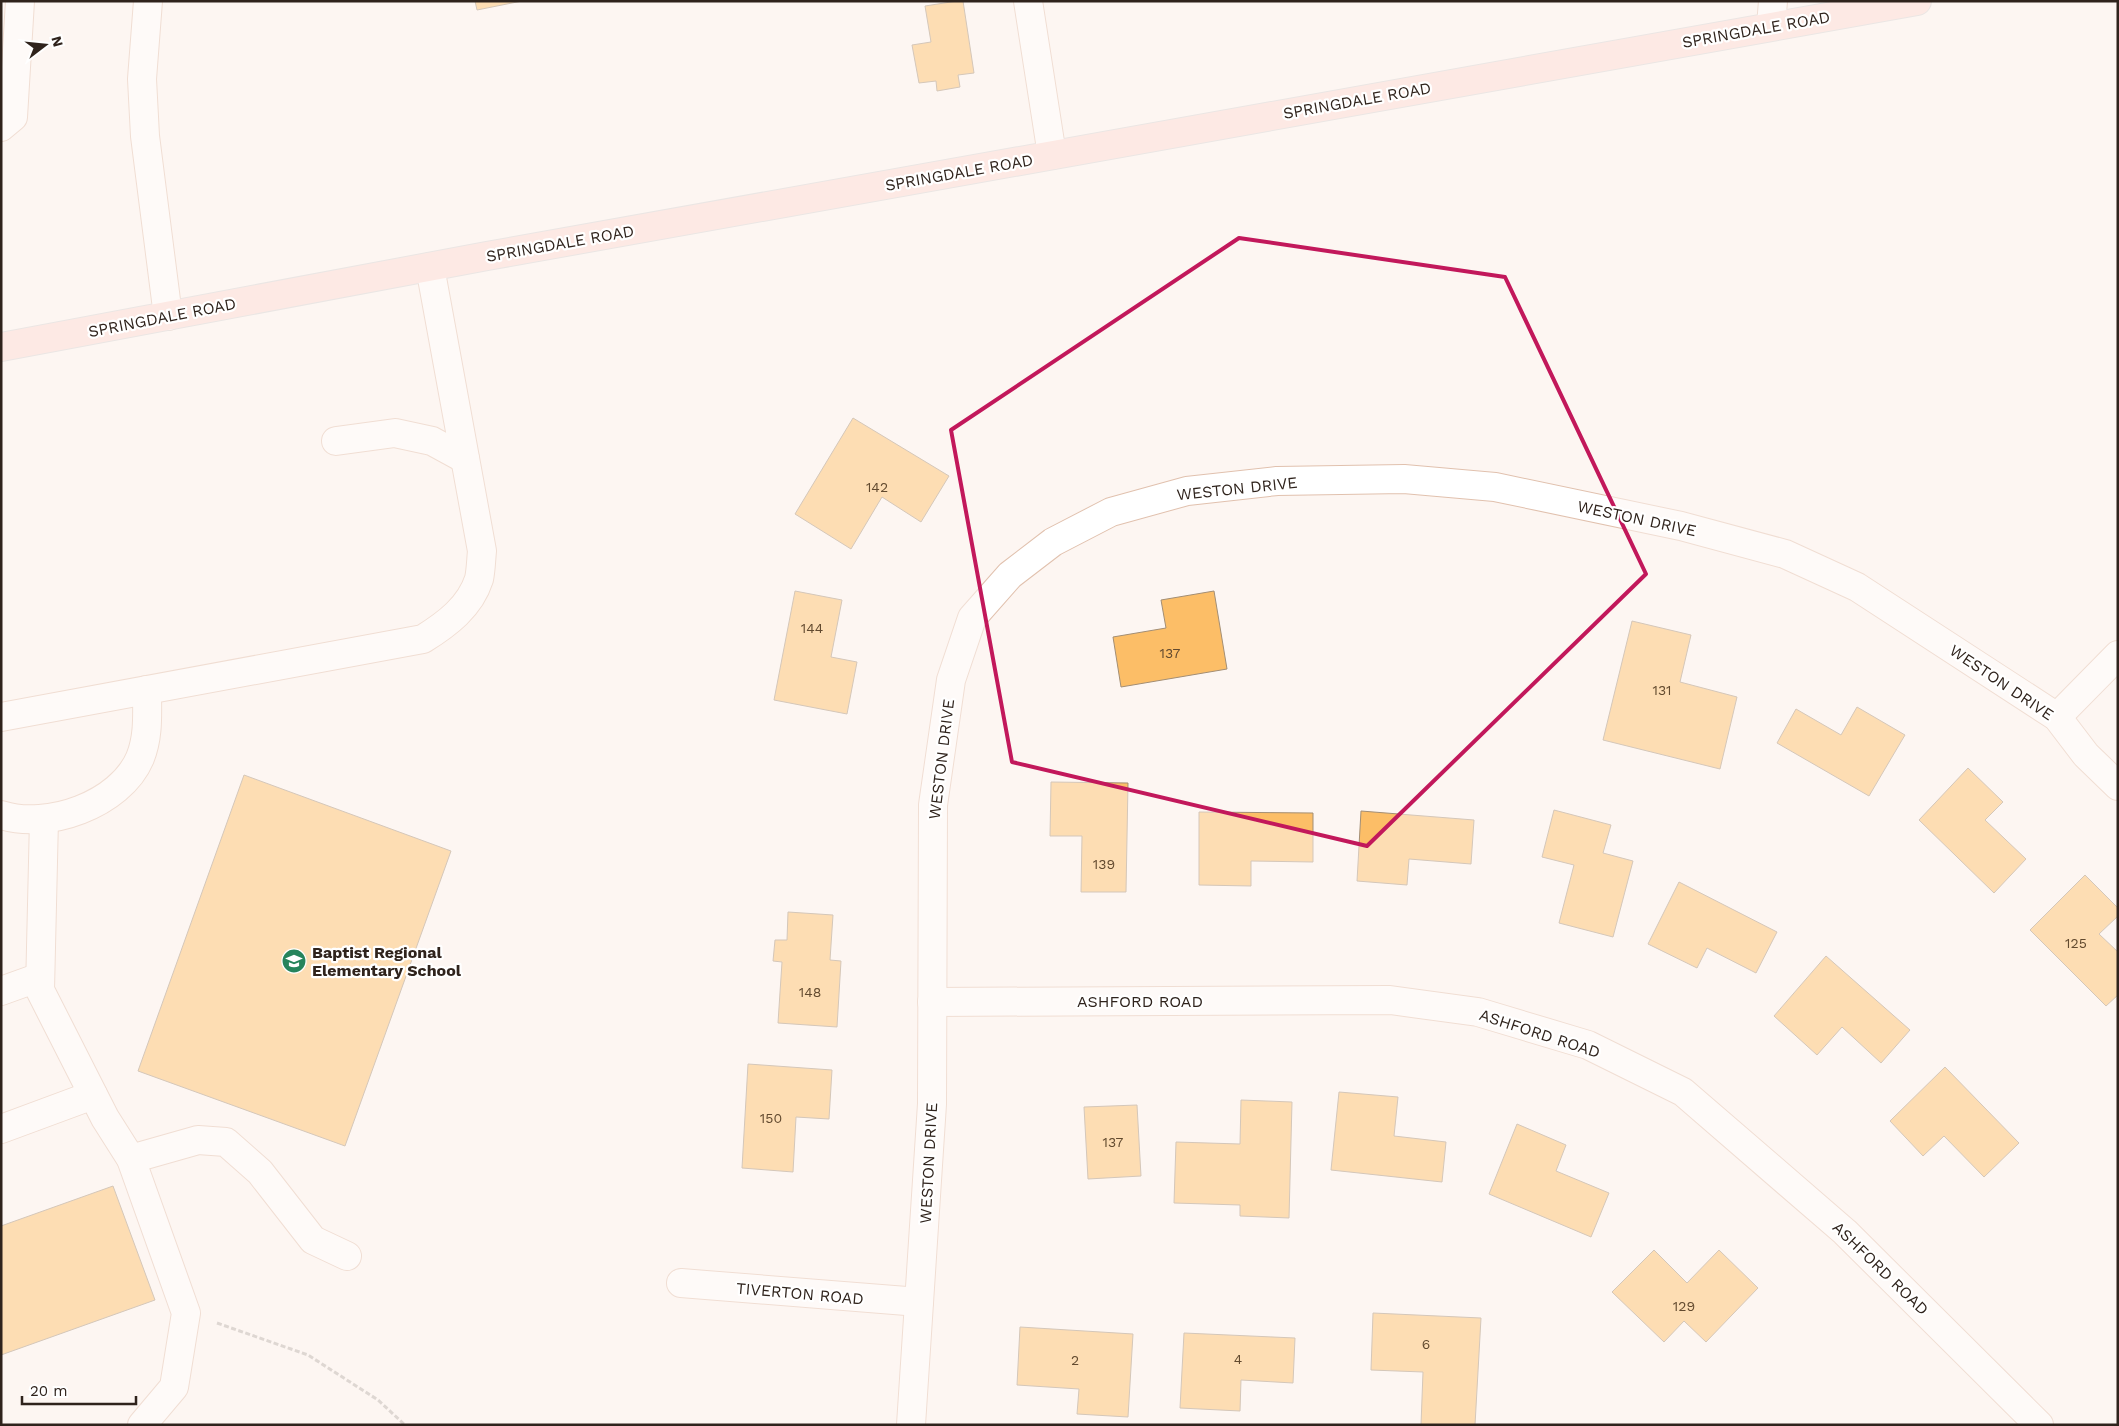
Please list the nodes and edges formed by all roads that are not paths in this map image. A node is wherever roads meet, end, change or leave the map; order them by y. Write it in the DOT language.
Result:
graph roads {
  1 [pos="20,1"];
  2 [pos="148,1"];
  3 [pos="1028,1"];
  4 [pos="1917,1"];
  5 [pos="1772,14"];
  6 [pos="1,127"];
  7 [pos="1052,155"];
  8 [pos="430,267"];
  9 [pos="168,316"];
  10 [pos="1,347"];
  11 [pos="336,441"];
  12 [pos="465,460"];
  13 [pos="2118,654"];
  14 [pos="147,690"];
  15 [pos="2057,716"];
  16 [pos="1,717"];
  17 [pos="2118,786"];
  18 [pos="1,815"];
  19 [pos="44,819"];
  20 [pos="40,977"];
  21 [pos="1,992"];
  22 [pos="932,1002"];
  23 [pos="93,1095"];
  24 [pos="1,1129"];
  25 [pos="131,1159"];
  26 [pos="347,1256"];
  27 [pos="681,1283"];
  28 [pos="919,1302"];
  29 [pos="142,1425"];
  30 [pos="911,1425"];
  31 [pos="2039,1425"];
  1 -- 6 [label="street"];
  2 -- 9 [label="street"];
  3 -- 7 [label="street"];
  4 -- 5 [label="main road, SPRINGDALE ROAD"];
  5 -- 7 [label="main road, SPRINGDALE ROAD"];
  7 -- 8 [label="main road, SPRINGDALE ROAD"];
  8 -- 9 [label="main road, SPRINGDALE ROAD"];
  8 -- 12 [label="street"];
  9 -- 10 [label="main road, SPRINGDALE ROAD"];
  11 -- 12 [label="street"];
  12 -- 14 [label="street"];
  13 -- 15 [label="street"];
  14 -- 16 [label="street"];
  14 -- 19 [label="street"];
  15 -- 17 [label="street, WESTON DRIVE"];
  15 -- 22 [label="street, WESTON DRIVE"];
  18 -- 19 [label="street"];
  19 -- 20 [label="street"];
  20 -- 21 [label="street"];
  20 -- 23 [label="street"];
  22 -- 28 [label="street, WESTON DRIVE"];
  22 -- 31 [label="street, ASHFORD ROAD"];
  23 -- 24 [label="street"];
  23 -- 25 [label="street"];
  25 -- 26 [label="street"];
  25 -- 29 [label="street"];
  27 -- 28 [label="street, TIVERTON ROAD"];
  28 -- 30 [label="street, WESTON DRIVE"];
}
